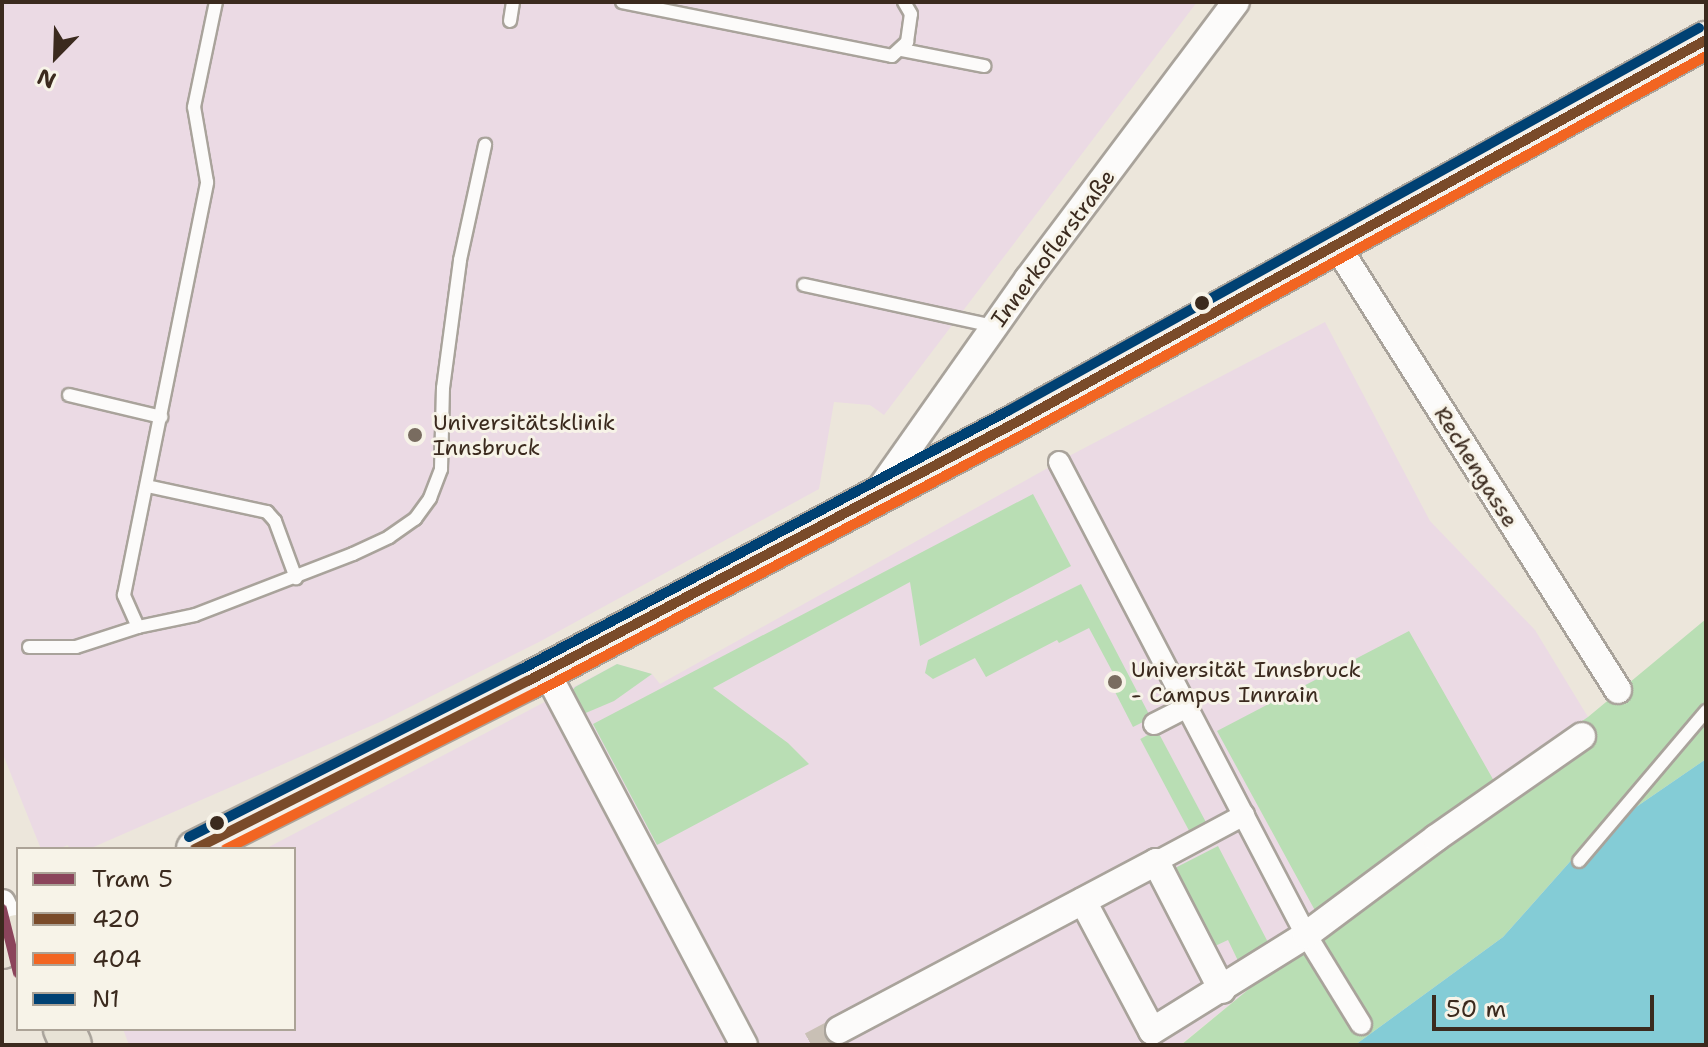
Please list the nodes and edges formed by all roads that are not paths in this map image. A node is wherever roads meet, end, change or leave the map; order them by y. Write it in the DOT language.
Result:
graph roads {
  1 [pos="216,2"];
  2 [pos="513,2"];
  3 [pos="622,2"];
  4 [pos="662,2"];
  5 [pos="904,2"];
  6 [pos="1236,2"];
  7 [pos="642,6"];
  8 [pos="510,21"];
  9 [pos="1706,40"];
  10 [pos="902,50"];
  11 [pos="984,66"];
  12 [pos="485,145"];
  13 [pos="1335,243"];
  14 [pos="804,285"];
  15 [pos="994,326"];
  16 [pos="69,395"];
  17 [pos="161,417"];
  18 [pos="1059,462"];
  19 [pos="147,486"];
  20 [pos="874,496"];
  21 [pos="296,578"];
  22 [pos="138,627"];
  23 [pos="29,647"];
  24 [pos="546,671"];
  25 [pos="1618,690"];
  26 [pos="1186,708"];
  27 [pos="1706,711"];
  28 [pos="1154,724"];
  29 [pos="1582,736"];
  30 [pos="1244,815"];
  31 [pos="199,847"];
  32 [pos="1579,861"];
  33 [pos="1156,862"];
  34 [pos="1083,901"];
  35 [pos="1306,935"];
  36 [pos="1222,990"];
  37 [pos="1361,1024"];
  38 [pos="839,1030"];
  39 [pos="1146,1038"];
  40 [pos="744,1045"];
  1 -- 17 [label="lane"];
  2 -- 8 [label="lane"];
  3 -- 7 [label="lane"];
  4 -- 7 [label="lane"];
  5 -- 10 [label="lane"];
  6 -- 15 [label="street, Innerkoflerstraße"];
  7 -- 10 [label="lane"];
  9 -- 13 [label="main road"];
  10 -- 11 [label="lane"];
  12 -- 21 [label="lane"];
  13 -- 20 [label="main road"];
  13 -- 25 [label="street, Rechengasse"];
  14 -- 15 [label="lane"];
  15 -- 20 [label="street, Innerkoflerstraße"];
  16 -- 17 [label="lane"];
  17 -- 19 [label="lane"];
  18 -- 26 [label="street"];
  19 -- 21 [label="lane"];
  19 -- 22 [label="lane"];
  20 -- 24 [label="main road"];
  21 -- 22 [label="lane"];
  22 -- 23 [label="lane"];
  24 -- 31 [label="main road"];
  24 -- 40 [label="street"];
  26 -- 28 [label="street"];
  26 -- 30 [label="street"];
  27 -- 32 [label="lane"];
  29 -- 35 [label="street"];
  30 -- 33 [label="street"];
  30 -- 35 [label="street"];
  33 -- 34 [label="street"];
  33 -- 36 [label="street"];
  34 -- 38 [label="street"];
  34 -- 39 [label="street"];
  35 -- 36 [label="street"];
  35 -- 37 [label="street"];
  36 -- 39 [label="street"];
}
